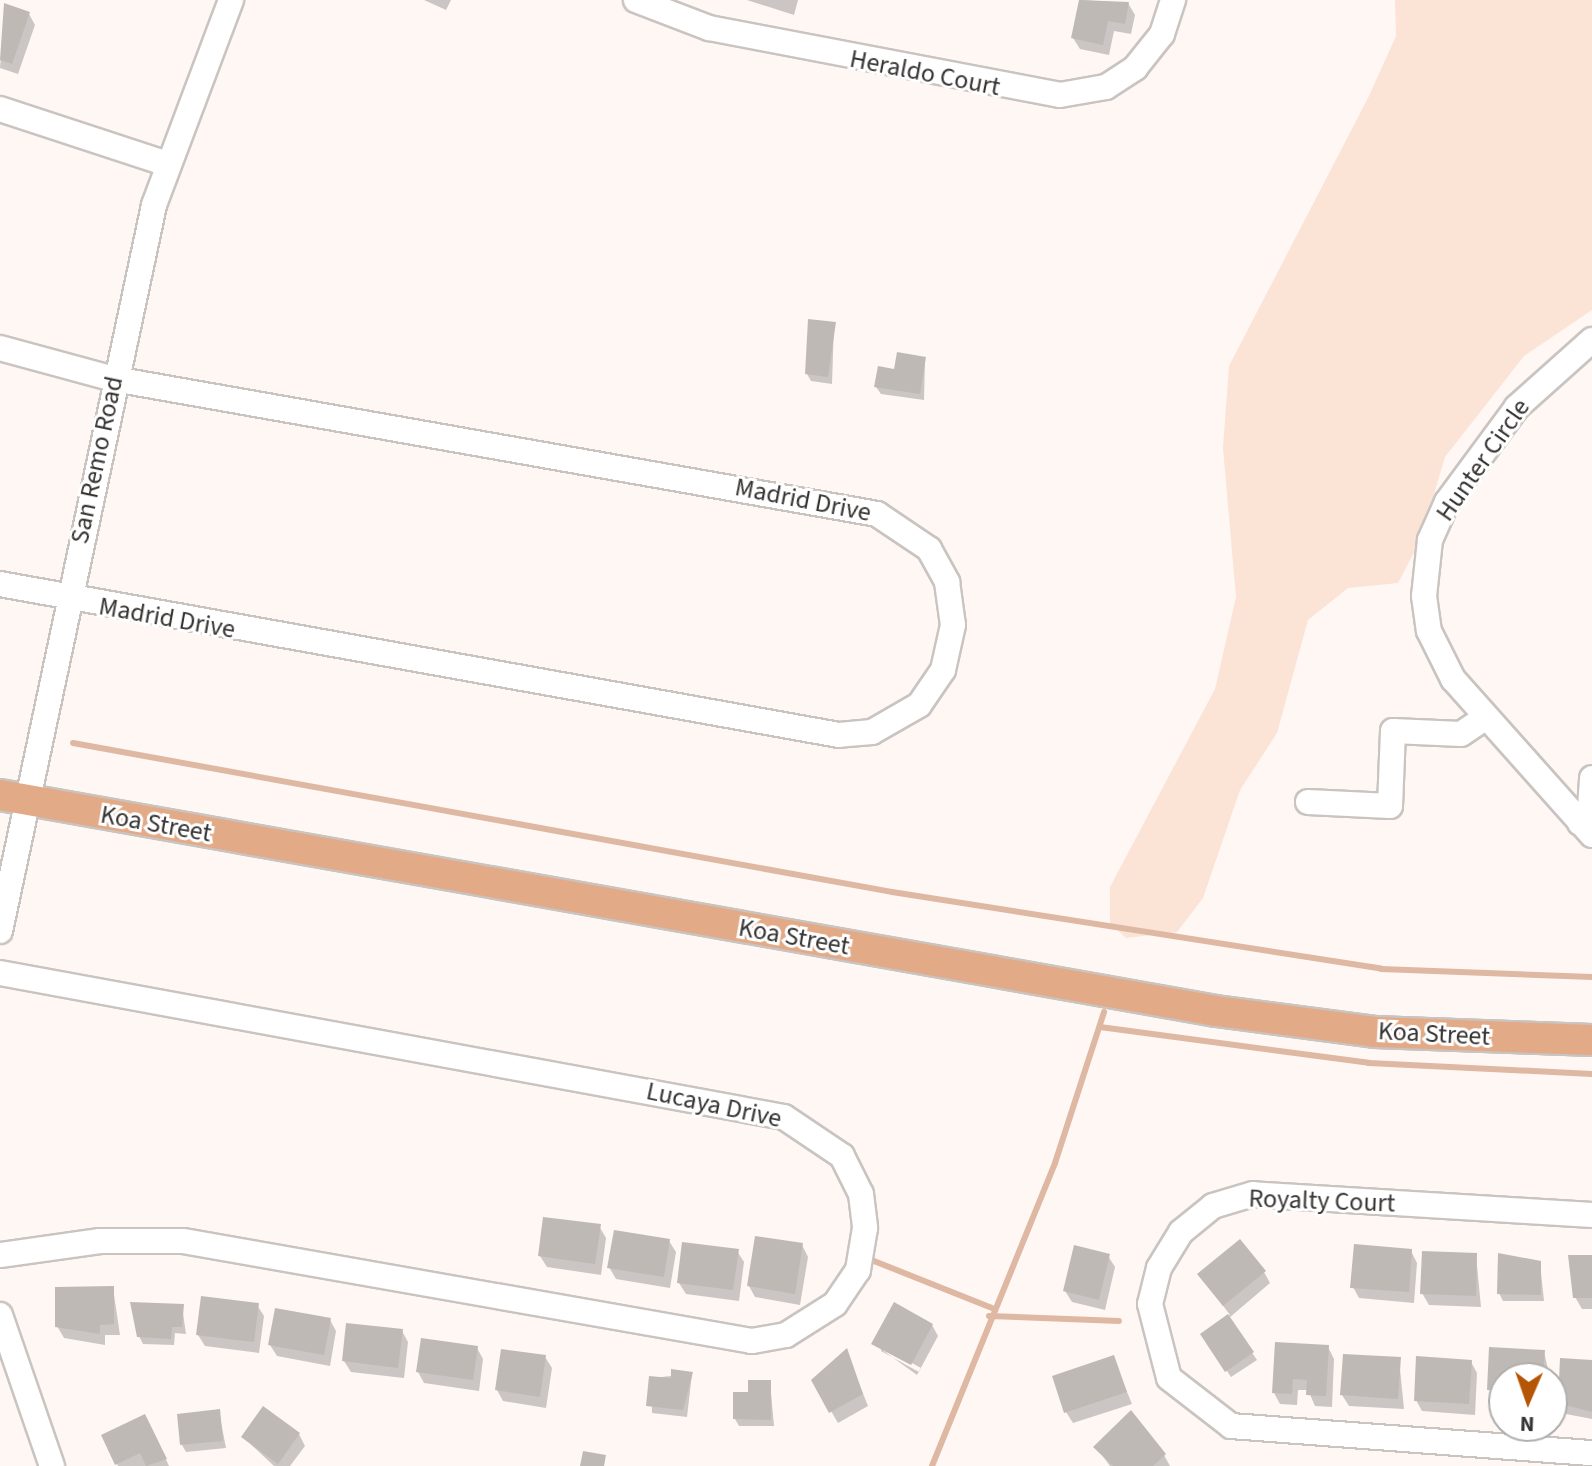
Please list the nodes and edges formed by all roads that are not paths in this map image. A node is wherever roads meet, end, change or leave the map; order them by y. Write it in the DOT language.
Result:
graph roads {
  1 [pos="231,0"];
  2 [pos="636,0"];
  3 [pos="1173,0"];
  4 [pos="0,109"];
  5 [pos="167,164"];
  6 [pos="1589,347"];
  7 [pos="0,348"];
  8 [pos="114,379"];
  9 [pos="0,584"];
  10 [pos="69,600"];
  11 [pos="1485,718"];
  12 [pos="1592,778"];
  13 [pos="14,798"];
  14 [pos="1308,802"];
  15 [pos="1586,829"];
  16 [pos="0,931"];
  17 [pos="0,973"];
  18 [pos="1592,1040"];
  19 [pos="1592,1215"];
  20 [pos="0,1255"];
  21 [pos="0,1315"];
  22 [pos="1592,1453"];
  23 [pos="52,1466"];
  1 -- 5 [label="street, San Remo Road"];
  2 -- 3 [label="street, Heraldo Court"];
  4 -- 5 [label="street"];
  5 -- 8 [label="street, San Remo Road"];
  6 -- 11 [label="street, Hunter Circle"];
  7 -- 8 [label="street, Madrid Drive"];
  8 -- 10 [label="street, San Remo Road"];
  8 -- 10 [label="street, Madrid Drive"];
  9 -- 10 [label="street, Madrid Drive"];
  10 -- 13 [label="street, San Remo Road"];
  11 -- 14 [label="street"];
  11 -- 15 [label="street, Hunter Circle"];
  12 -- 15 [label="street"];
  13 -- 16 [label="street, San Remo Road"];
  13 -- 18 [label="main road, Koa Street"];
  17 -- 20 [label="street, Lucaya Drive"];
  19 -- 22 [label="street, Royalty Court"];
  21 -- 23 [label="street"];
}
